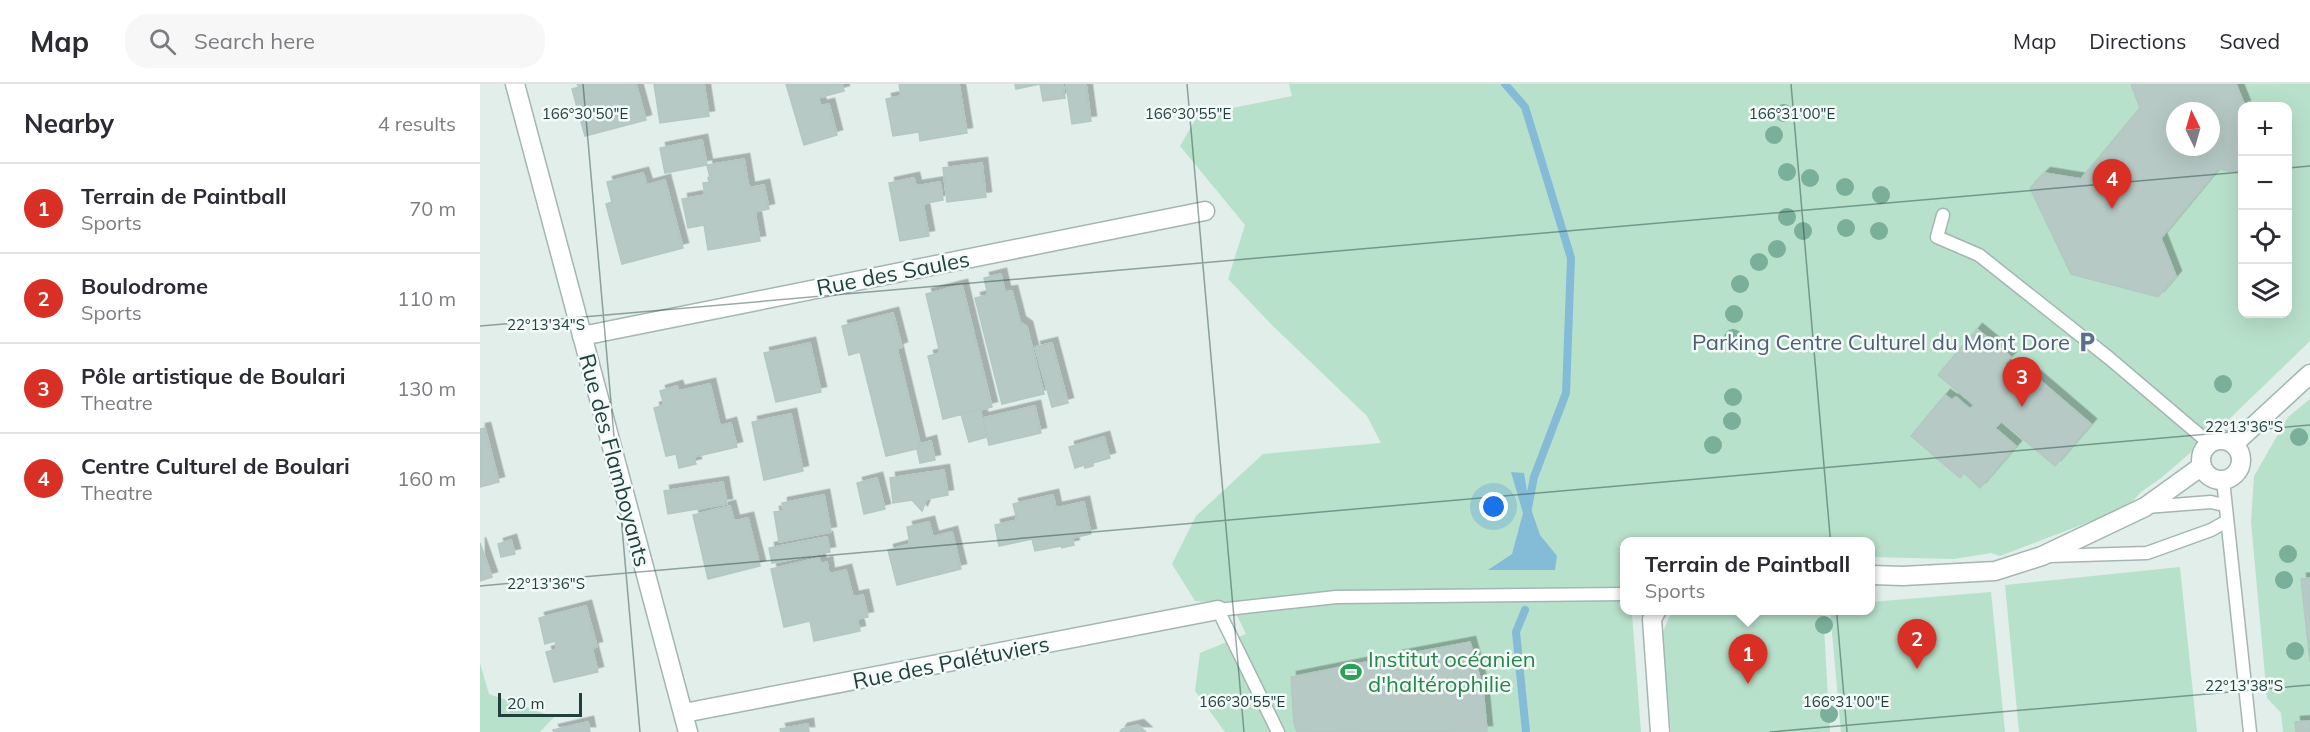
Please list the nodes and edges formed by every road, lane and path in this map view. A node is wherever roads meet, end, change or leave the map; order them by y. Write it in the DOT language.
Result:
graph roads {
  1 [pos="515,84"];
  2 [pos="1205,211"];
  3 [pos="1943,215"];
  4 [pos="582,336"];
  5 [pos="2310,374"];
  6 [pos="2210,443"];
  7 [pos="2234,444"];
  8 [pos="2202,466"];
  9 [pos="2223,480"];
  10 [pos="2224,506"];
  11 [pos="2145,507"];
  12 [pos="2227,521"];
  13 [pos="2042,556"];
  14 [pos="1875,575"];
  15 [pos="1620,594"];
  16 [pos="1218,610"];
  17 [pos="1654,615"];
  18 [pos="684,713"];
  19 [pos="688,732"];
  20 [pos="1278,732"];
  21 [pos="1660,732"];
  22 [pos="2250,732"];
  1 -- 4 [label="street, Rue des Flamboyants"];
  2 -- 4 [label="street, Rue des Saules"];
  3 -- 6 [label="lane"];
  4 -- 18 [label="street, Rue des Flamboyants"];
  5 -- 7 [label="street"];
  6 -- 7 [label="street"];
  6 -- 8 [label="street"];
  7 -- 9 [label="street"];
  8 -- 9 [label="street"];
  8 -- 11 [label="street"];
  9 -- 10 [label="lane"];
  10 -- 11 [label="lane"];
  10 -- 12 [label="lane"];
  11 -- 13 [label="street"];
  12 -- 13 [label="lane"];
  12 -- 22 [label="lane"];
  13 -- 14 [label="street"];
  15 -- 16 [label="lane"];
  16 -- 18 [label="street, Rue des Palétuviers"];
  16 -- 20 [label="lane"];
  17 -- 21 [label="street"];
  18 -- 19 [label="street, Rue des Flamboyants"];
}
